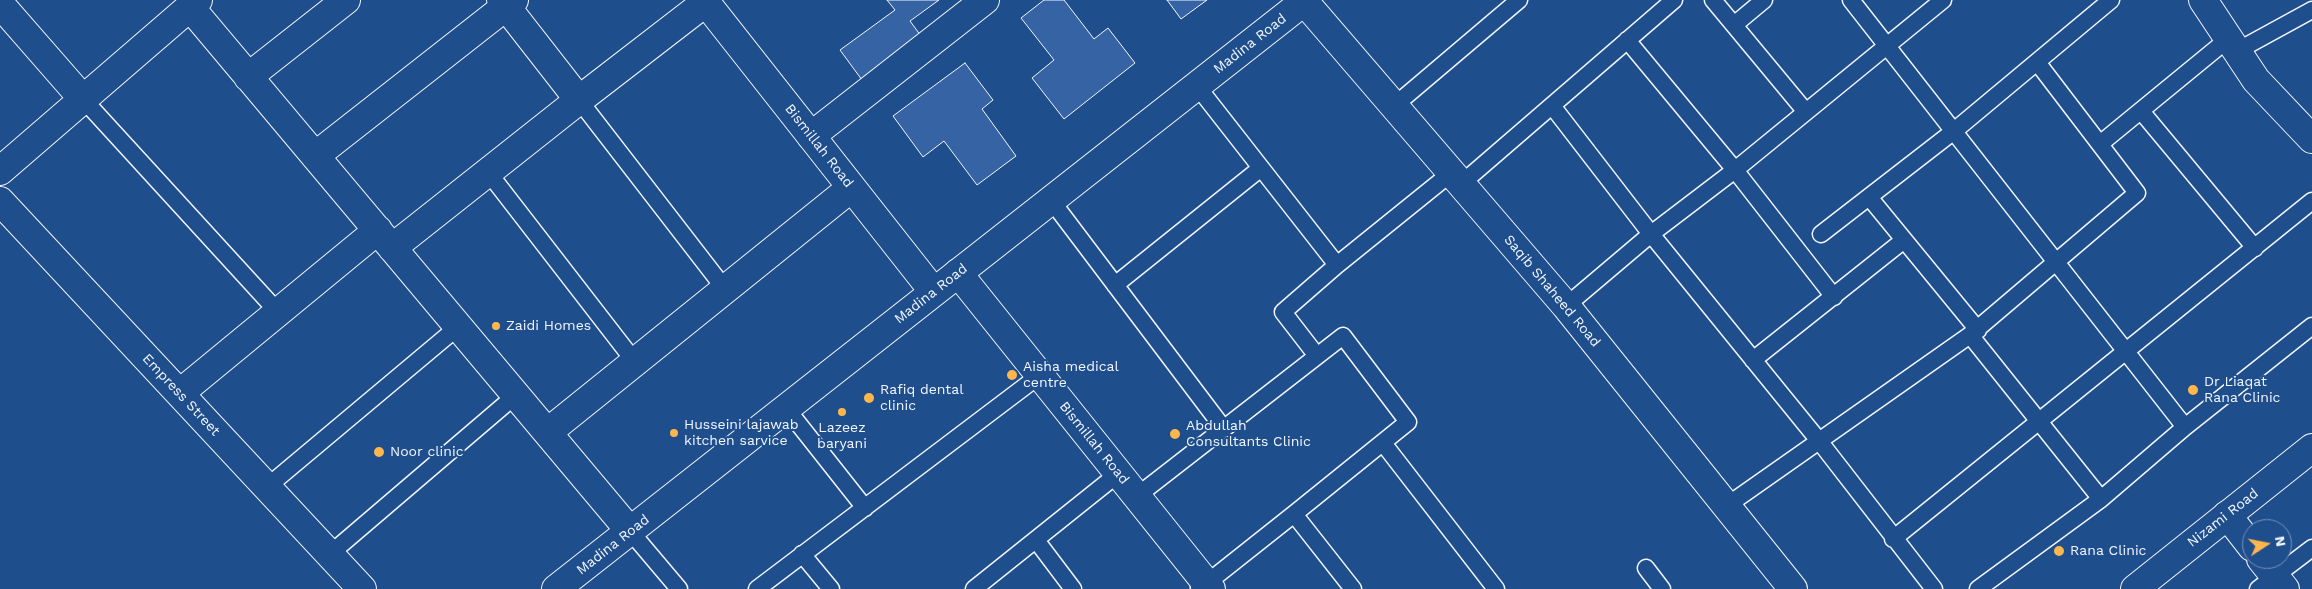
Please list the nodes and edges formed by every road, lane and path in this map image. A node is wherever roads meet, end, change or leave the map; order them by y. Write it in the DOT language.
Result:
graph roads {
  1 [pos="346,0"];
  2 [pos="985,0"];
  3 [pos="1305,0"];
  4 [pos="1518,0"];
  5 [pos="1674,0"];
  6 [pos="1713,0"];
  7 [pos="1764,0"];
  8 [pos="1851,0"];
  9 [pos="1943,0"];
  10 [pos="2111,0"];
  11 [pos="2203,0"];
  12 [pos="705,1"];
  13 [pos="507,2"];
  14 [pos="194,3"];
  15 [pos="0,4"];
  16 [pos="2312,10"];
  17 [pos="1734,25"];
  18 [pos="1628,40"];
  19 [pos="2232,45"];
  20 [pos="1886,46"];
  21 [pos="2037,62"];
  22 [pos="248,77"];
  23 [pos="1197,86"];
  24 [pos="83,99"];
  25 [pos="579,100"];
  26 [pos="1394,106"];
  27 [pos="1553,107"];
  28 [pos="2141,111"];
  29 [pos="1806,112"];
  30 [pos="1954,131"];
  31 [pos="811,136"];
  32 [pos="2312,139"];
  33 [pos="2100,144"];
  34 [pos="315,156"];
  35 [pos="1261,168"];
  36 [pos="1735,170"];
  37 [pos="0,171"];
  38 [pos="488,172"];
  39 [pos="1456,178"];
  40 [pos="851,188"];
  41 [pos="1869,198"];
  42 [pos="1051,200"];
  43 [pos="0,201"];
  44 [pos="2312,201"];
  45 [pos="1651,234"];
  46 [pos="1822,234"];
  47 [pos="385,239"];
  48 [pos="1904,240"];
  49 [pos="2255,248"];
  50 [pos="2056,262"];
  51 [pos="1336,265"];
  52 [pos="958,274"];
  53 [pos="1115,285"];
  54 [pos="725,289"];
  55 [pos="934,292"];
  56 [pos="1834,298"];
  57 [pos="1566,306"];
  58 [pos="278,312"];
  59 [pos="459,326"];
  60 [pos="2312,326"];
  61 [pos="1974,333"];
  62 [pos="2126,352"];
  63 [pos="1317,356"];
  64 [pos="1753,360"];
  65 [pos="635,362"];
  66 [pos="1040,375"];
  67 [pos="180,393"];
  68 [pos="516,395"];
  69 [pos="786,408"];
  70 [pos="2040,422"];
  71 [pos="2185,427"];
  72 [pos="1224,429"];
  73 [pos="548,432"];
  74 [pos="1820,442"];
  75 [pos="1383,443"];
  76 [pos="2312,448"];
  77 [pos="1119,473"];
  78 [pos="267,487"];
  79 [pos="1137,496"];
  80 [pos="2101,499"];
  81 [pos="865,508"];
  82 [pos="1725,508"];
  83 [pos="1294,514"];
  84 [pos="2227,515"];
  85 [pos="630,531"];
  86 [pos="2242,534"];
  87 [pos="1893,539"];
  88 [pos="1036,540"];
  89 [pos="2312,548"];
  90 [pos="330,554"];
  91 [pos="802,554"];
  92 [pos="1646,568"];
  93 [pos="2270,578"];
  94 [pos="1204,587"];
  95 [pos="362,589"];
  96 [pos="556,589"];
  97 [pos="679,589"];
  98 [pos="756,589"];
  99 [pos="831,589"];
  100 [pos="974,589"];
  101 [pos="1073,589"];
  102 [pos="1353,589"];
  103 [pos="1496,589"];
  104 [pos="1662,589"];
  105 [pos="1792,589"];
  106 [pos="1934,589"];
  107 [pos="1978,589"];
  108 [pos="2135,589"];
  1 -- 22 [label="street"];
  2 -- 31 [label="street"];
  3 -- 23 [label="street, Madina Road"];
  3 -- 26 [label="street, Saqib Shaheed Road"];
  4 -- 26 [label="lane"];
  5 -- 18 [label="lane"];
  6 -- 17 [label="lane"];
  7 -- 17 [label="lane"];
  8 -- 20 [label="lane"];
  9 -- 20 [label="lane"];
  10 -- 21 [label="lane"];
  11 -- 19 [label="street"];
  12 -- 25 [label="street"];
  12 -- 31 [label="street, Bismillah Road"];
  13 -- 25 [label="street"];
  13 -- 34 [label="street"];
  14 -- 22 [label="street"];
  14 -- 24 [label="street"];
  15 -- 24 [label="street"];
  16 -- 19 [label="lane"];
  17 -- 29 [label="lane"];
  18 -- 27 [label="lane"];
  18 -- 36 [label="lane"];
  19 -- 28 [label="lane"];
  19 -- 32 [label="street"];
  20 -- 29 [label="lane"];
  20 -- 30 [label="lane"];
  21 -- 30 [label="lane"];
  21 -- 33 [label="lane"];
  22 -- 34 [label="street"];
  23 -- 35 [label="lane"];
  23 -- 42 [label="street, Madina Road"];
  24 -- 37 [label="street"];
  24 -- 58 [label="lane"];
  25 -- 38 [label="street"];
  25 -- 54 [label="lane"];
  26 -- 39 [label="street, Saqib Shaheed Road"];
  27 -- 39 [label="lane"];
  27 -- 45 [label="lane"];
  28 -- 33 [label="lane"];
  28 -- 49 [label="lane"];
  29 -- 36 [label="lane"];
  30 -- 41 [label="lane"];
  30 -- 50 [label="lane"];
  31 -- 40 [label="street, Bismillah Road"];
  33 -- 50 [label="lane"];
  34 -- 47 [label="street"];
  35 -- 51 [label="lane"];
  35 -- 53 [label="lane"];
  36 -- 45 [label="lane"];
  36 -- 56 [label="lane"];
  38 -- 47 [label="street"];
  38 -- 65 [label="lane"];
  39 -- 51 [label="lane"];
  39 -- 57 [label="street, Saqib Shaheed Road"];
  40 -- 54 [label="street"];
  40 -- 55 [label="street, Bismillah Road"];
  41 -- 46 [label="lane"];
  41 -- 48 [label="lane"];
  42 -- 52 [label="street, Madina Road"];
  42 -- 53 [label="lane"];
  43 -- 67 [label="street, Empress Street"];
  44 -- 49 [label="lane"];
  45 -- 57 [label="lane"];
  45 -- 64 [label="lane"];
  47 -- 58 [label="street"];
  47 -- 59 [label="street"];
  48 -- 56 [label="lane"];
  48 -- 61 [label="lane"];
  49 -- 62 [label="lane"];
  50 -- 61 [label="lane"];
  50 -- 62 [label="lane"];
  51 -- 63 [label="lane"];
  52 -- 55 [label="street, Madina Road"];
  52 -- 66 [label="street, Bismillah Road"];
  53 -- 72 [label="lane"];
  54 -- 65 [label="street"];
  55 -- 69 [label="street, Madina Road"];
  56 -- 64 [label="lane"];
  57 -- 82 [label="street, Saqib Shaheed Road"];
  58 -- 67 [label="street"];
  59 -- 68 [label="street"];
  59 -- 78 [label="lane"];
  60 -- 71 [label="lane"];
  61 -- 70 [label="lane"];
  61 -- 74 [label="lane"];
  62 -- 70 [label="lane"];
  62 -- 71 [label="lane"];
  63 -- 72 [label="lane"];
  63 -- 75 [label="lane"];
  64 -- 74 [label="lane"];
  65 -- 73 [label="street"];
  66 -- 77 [label="street, Bismillah Road"];
  66 -- 81 [label="lane"];
  67 -- 78 [label="street, Empress Street"];
  68 -- 73 [label="street"];
  68 -- 90 [label="lane"];
  69 -- 81 [label="lane"];
  69 -- 85 [label="street, Madina Road"];
  70 -- 80 [label="lane"];
  70 -- 87 [label="lane"];
  71 -- 80 [label="lane"];
  72 -- 79 [label="lane"];
  73 -- 85 [label="street"];
  74 -- 82 [label="lane"];
  74 -- 87 [label="lane"];
  75 -- 83 [label="lane"];
  75 -- 103 [label="lane"];
  76 -- 84 [label="street, Nizami Road"];
  77 -- 79 [label="street, Bismillah Road"];
  77 -- 88 [label="lane"];
  78 -- 90 [label="street, Empress Street"];
  79 -- 94 [label="street, Bismillah Road"];
  80 -- 107 [label="lane"];
  81 -- 91 [label="lane"];
  82 -- 105 [label="street, Saqib Shaheed Road"];
  83 -- 94 [label="lane"];
  83 -- 102 [label="lane"];
  84 -- 86 [label="street"];
  84 -- 108 [label="street, Nizami Road"];
  85 -- 96 [label="street, Madina Road"];
  85 -- 97 [label="lane"];
  87 -- 106 [label="lane"];
  88 -- 100 [label="lane"];
  88 -- 101 [label="lane"];
  89 -- 93 [label="lane"];
  90 -- 95 [label="street, Empress Street"];
  91 -- 98 [label="lane"];
  91 -- 99 [label="lane"];
  92 -- 104 [label="lane"];
}
